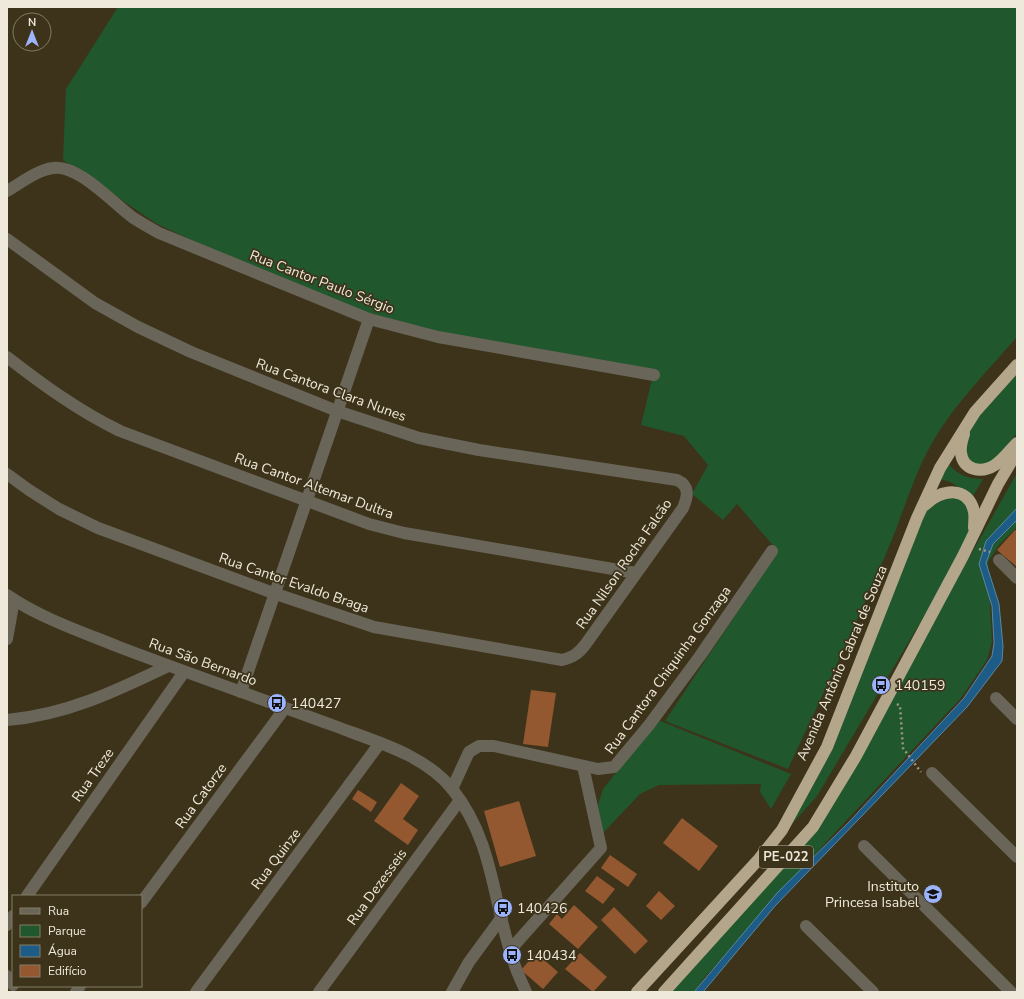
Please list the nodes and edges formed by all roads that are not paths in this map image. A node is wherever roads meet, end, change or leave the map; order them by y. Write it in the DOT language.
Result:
graph roads {
  1 [pos="7,191"];
  2 [pos="7,239"];
  3 [pos="369,319"];
  4 [pos="7,357"];
  5 [pos="1017,365"];
  6 [pos="654,375"];
  7 [pos="337,411"];
  8 [pos="966,426"];
  9 [pos="1017,443"];
  10 [pos="1017,452"];
  11 [pos="7,474"];
  12 [pos="677,480"];
  13 [pos="307,501"];
  14 [pos="922,508"];
  15 [pos="974,531"];
  16 [pos="772,551"];
  17 [pos="997,557"];
  18 [pos="636,574"];
  19 [pos="1017,578"];
  20 [pos="276,594"];
  21 [pos="10,597"];
  22 [pos="7,639"];
  23 [pos="585,645"];
  24 [pos="168,666"];
  25 [pos="184,672"];
  26 [pos="241,692"];
  27 [pos="996,698"];
  28 [pos="285,708"];
  29 [pos="1017,719"];
  30 [pos="7,720"];
  31 [pos="380,743"];
  32 [pos="583,766"];
  33 [pos="932,773"];
  34 [pos="452,789"];
  35 [pos="460,800"];
  36 [pos="864,846"];
  37 [pos="1017,857"];
  38 [pos="28,895"];
  39 [pos="142,902"];
  40 [pos="502,917"];
  41 [pos="806,926"];
  42 [pos="510,950"];
  43 [pos="527,991"];
  44 [pos="196,992"];
  45 [pos="319,992"];
  46 [pos="452,992"];
  47 [pos="637,992"];
  48 [pos="664,992"];
  49 [pos="873,992"];
  50 [pos="1011,992"];
  1 -- 3 [label="street, Rua Cantor Paulo Sérgio"];
  2 -- 7 [label="street, Rua Cantora Clara Nunes"];
  3 -- 6 [label="street, Rua Cantor Paulo Sérgio"];
  3 -- 7 [label="street"];
  4 -- 13 [label="street, Rua Cantor Altemar Dultra"];
  5 -- 8 [label="highway, Avenida Antônio Cabral de Souza / PE-022"];
  7 -- 12 [label="street, Rua Cantora Clara Nunes"];
  7 -- 13 [label="street"];
  8 -- 9 [label="highway"];
  8 -- 14 [label="highway, Avenida Antônio Cabral de Souza / PE-022"];
  10 -- 15 [label="highway, PE-022"];
  11 -- 20 [label="street, Rua Cantor Evaldo Braga"];
  12 -- 18 [label="street, Rua Nilson Rocha Falcão"];
  13 -- 18 [label="street, Rua Cantor Altemar Dultra"];
  13 -- 20 [label="street"];
  14 -- 15 [label="highway"];
  14 -- 47 [label="highway, Avenida Antônio Cabral de Souza / PE-022"];
  15 -- 48 [label="highway, PE-022"];
  16 -- 32 [label="street, Rua Cantora Chiquinha Gonzaga"];
  17 -- 19 [label="street"];
  18 -- 23 [label="street, Rua Nilson Rocha Falcão"];
  20 -- 23 [label="street, Rua Cantor Evaldo Braga"];
  20 -- 26 [label="street"];
  21 -- 22 [label="street"];
  21 -- 24 [label="street, Rua São Bernardo"];
  24 -- 25 [label="street, Rua São Bernardo"];
  24 -- 30 [label="street"];
  25 -- 26 [label="street, Rua São Bernardo"];
  25 -- 38 [label="street, Rua Treze"];
  26 -- 28 [label="street, Rua São Bernardo"];
  27 -- 29 [label="street"];
  28 -- 31 [label="street, Rua São Bernardo"];
  28 -- 39 [label="street, Rua Catorze"];
  31 -- 34 [label="street, Rua São Bernardo"];
  31 -- 44 [label="street, Rua Quinze"];
  32 -- 34 [label="street, Rua Cantora Chiquinha Gonzaga"];
  32 -- 42 [label="street"];
  33 -- 37 [label="street"];
  34 -- 35 [label="street, Rua São Bernardo"];
  35 -- 40 [label="street, Rua São Bernardo"];
  35 -- 45 [label="street, Rua Dezesseis"];
  36 -- 50 [label="street"];
  40 -- 42 [label="street, Rua São Bernardo"];
  40 -- 46 [label="street"];
  41 -- 49 [label="street"];
  42 -- 43 [label="street, Rua São Bernardo"];
}
